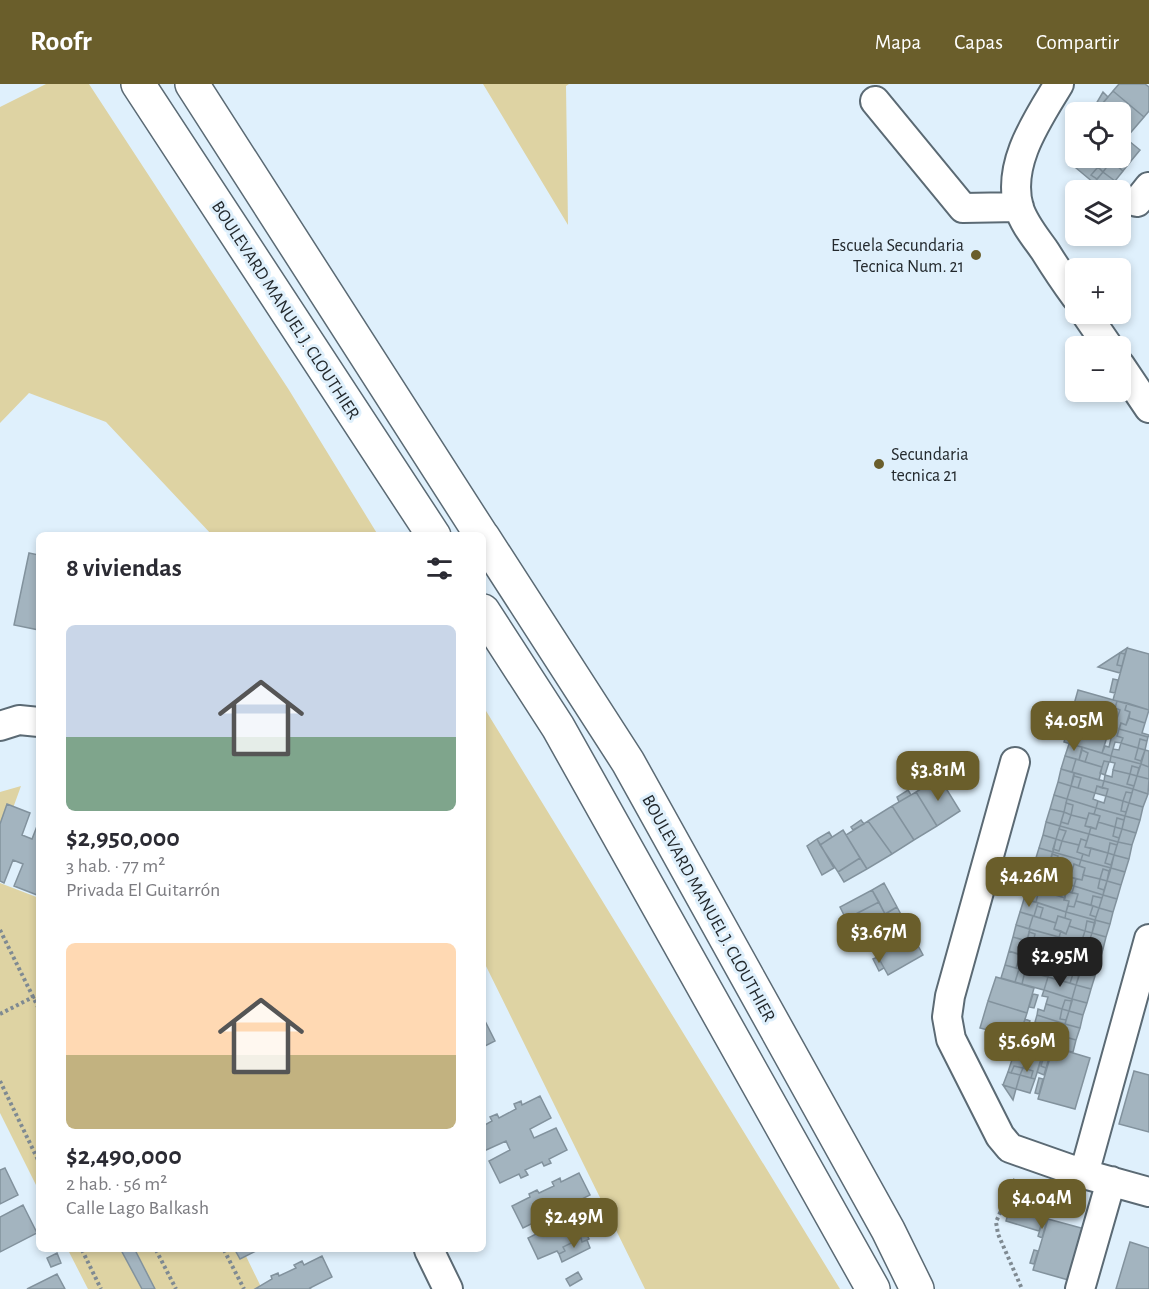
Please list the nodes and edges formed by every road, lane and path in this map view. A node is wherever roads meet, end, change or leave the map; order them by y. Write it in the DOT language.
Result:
graph roads {
  1 [pos="138,84"];
  2 [pos="192,84"];
  3 [pos="1059,84"];
  4 [pos="875,101"];
  5 [pos="1019,207"];
  6 [pos="1065,281"];
  7 [pos="1131,381"];
  8 [pos="1149,408"];
  9 [pos="431,532"];
  10 [pos="480,532"];
  11 [pos="486,541"];
  12 [pos="486,616"];
  13 [pos="36,722"];
  14 [pos="0,726"];
  15 [pos="1015,762"];
  16 [pos="0,930"];
  17 [pos="1149,939"];
  18 [pos="36,996"];
  19 [pos="33,997"];
  20 [pos="36,1003"];
  21 [pos="0,1014"];
  22 [pos="0,1081"];
  23 [pos="1018,1151"];
  24 [pos="36,1156"];
  25 [pos="1097,1177"];
  26 [pos="1149,1192"];
  27 [pos="83,1252"];
  28 [pos="157,1252"];
  29 [pos="225,1252"];
  30 [pos="430,1252"];
  31 [pos="101,1289"];
  32 [pos="176,1289"];
  33 [pos="244,1289"];
  34 [pos="448,1289"];
  35 [pos="873,1289"];
  36 [pos="917,1289"];
  37 [pos="1022,1289"];
  38 [pos="1080,1289"];
  1 -- 9 [label="main road, BOULEVARD MANUEL J. CLOUTHIER"];
  2 -- 10 [label="main road, BOULEVARD MANUEL J. CLOUTHIER"];
  3 -- 5 [label="street"];
  4 -- 5 [label="street"];
  5 -- 6 [label="street"];
  7 -- 8 [label="street"];
  11 -- 36 [label="main road, BOULEVARD MANUEL J. CLOUTHIER"];
  12 -- 35 [label="main road"];
  13 -- 14 [label="street"];
  15 -- 23 [label="street"];
  16 -- 19 [label="path"];
  17 -- 25 [label="street"];
  18 -- 19 [label="path"];
  19 -- 20 [label="path"];
  19 -- 21 [label="path"];
  22 -- 24 [label="path"];
  23 -- 25 [label="street"];
  23 -- 37 [label="path"];
  25 -- 26 [label="street"];
  25 -- 38 [label="street"];
  27 -- 31 [label="path"];
  28 -- 32 [label="path"];
  29 -- 33 [label="path"];
  30 -- 34 [label="street"];
}
